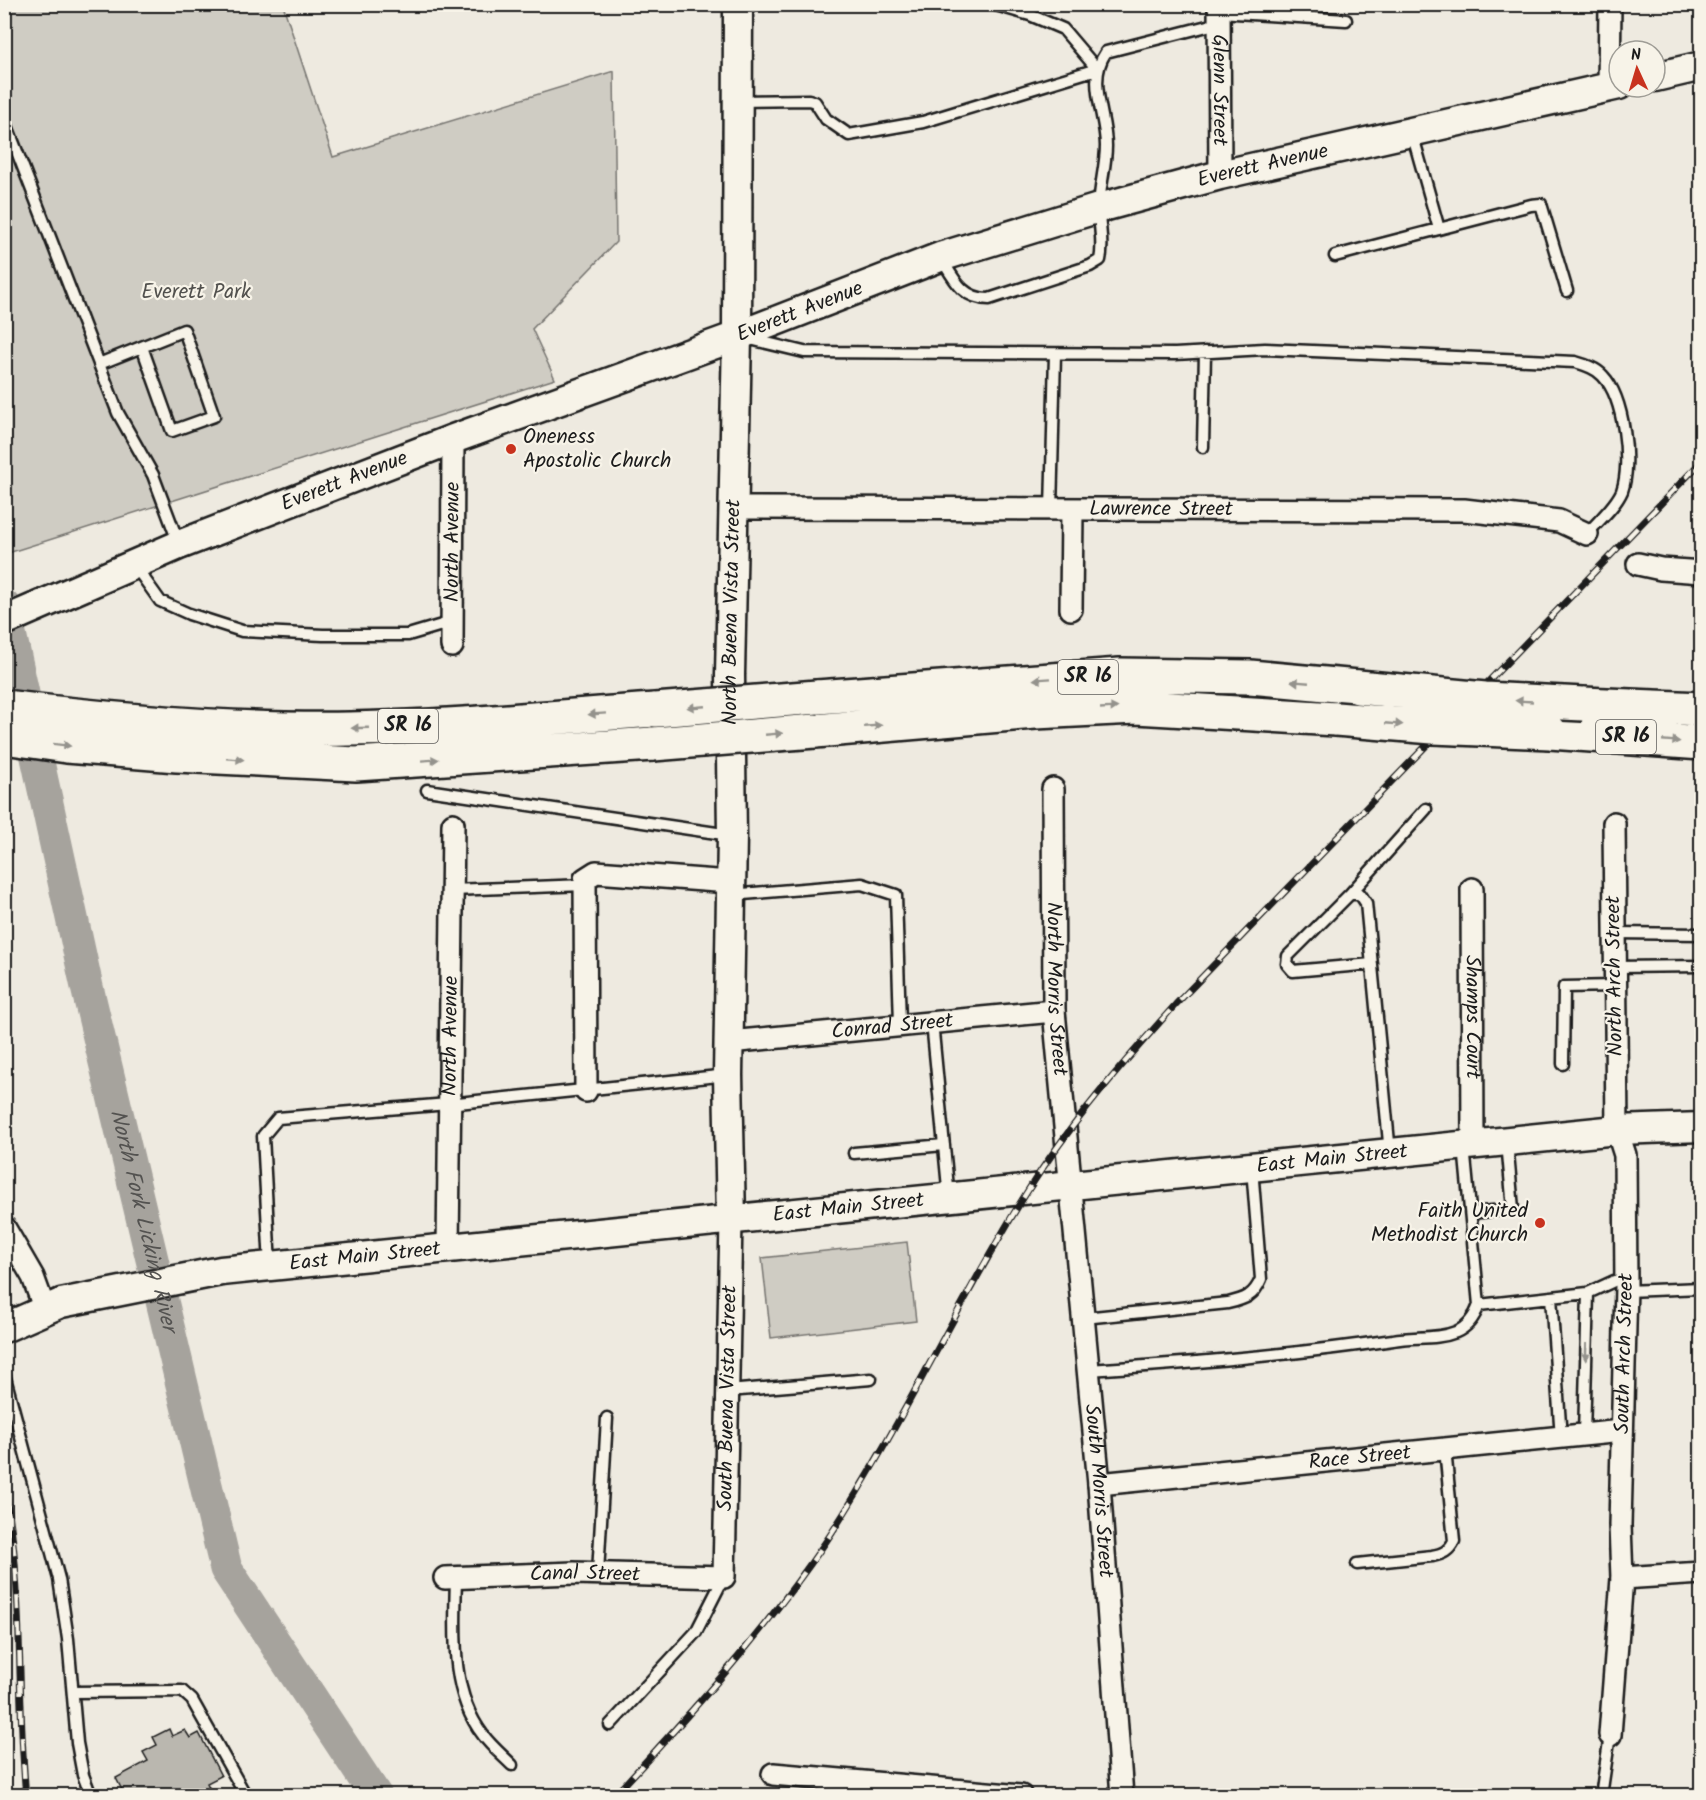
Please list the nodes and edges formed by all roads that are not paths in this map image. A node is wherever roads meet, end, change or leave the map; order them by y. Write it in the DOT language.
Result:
graph roads {
  1 [pos="738,4"];
  2 [pos="992,4"];
  3 [pos="1610,4"];
  4 [pos="1219,13"];
  5 [pos="1346,20"];
  6 [pos="1612,39"];
  7 [pos="1701,66"];
  8 [pos="1097,69"];
  9 [pos="1667,74"];
  10 [pos="1607,88"];
  11 [pos="737,101"];
  12 [pos="4,118"];
  13 [pos="1412,132"];
  14 [pos="1220,176"];
  15 [pos="1099,208"];
  16 [pos="1439,229"];
  17 [pos="940,256"];
  18 [pos="1335,256"];
  19 [pos="1567,291"];
  20 [pos="737,336"];
  21 [pos="142,347"];
  22 [pos="1205,352"];
  23 [pos="1054,354"];
  24 [pos="99,364"];
  25 [pos="453,439"];
  26 [pos="1203,447"];
  27 [pos="732,508"];
  28 [pos="1051,510"];
  29 [pos="1072,510"];
  30 [pos="1587,534"];
  31 [pos="179,545"];
  32 [pos="133,563"];
  33 [pos="1638,564"];
  34 [pos="1701,573"];
  35 [pos="1071,609"];
  36 [pos="4,621"];
  37 [pos="452,622"];
  38 [pos="452,646"];
  39 [pos="4,706"];
  40 [pos="1701,709"];
  41 [pos="4,737"];
  42 [pos="1701,743"];
  43 [pos="1053,789"];
  44 [pos="428,790"];
  45 [pos="1426,808"];
  46 [pos="1614,823"];
  47 [pos="453,825"];
  48 [pos="732,836"];
  49 [pos="585,885"];
  50 [pos="730,889"];
  51 [pos="1472,889"];
  52 [pos="452,890"];
  53 [pos="1350,894"];
  54 [pos="1615,933"];
  55 [pos="1701,934"];
  56 [pos="1372,964"];
  57 [pos="1701,966"];
  58 [pos="1615,977"];
  59 [pos="1054,1011"];
  60 [pos="932,1022"];
  61 [pos="900,1024"];
  62 [pos="729,1042"];
  63 [pos="1563,1064"];
  64 [pos="728,1075"];
  65 [pos="586,1091"];
  66 [pos="448,1104"];
  67 [pos="1701,1127"];
  68 [pos="1617,1130"];
  69 [pos="1507,1141"];
  70 [pos="944,1145"];
  71 [pos="1469,1145"];
  72 [pos="854,1153"];
  73 [pos="1390,1153"];
  74 [pos="1252,1167"];
  75 [pos="1071,1186"];
  76 [pos="949,1199"];
  77 [pos="1471,1213"];
  78 [pos="731,1221"];
  79 [pos="4,1227"];
  80 [pos="448,1248"];
  81 [pos="270,1266"];
  82 [pos="1626,1285"];
  83 [pos="1701,1288"];
  84 [pos="1588,1293"];
  85 [pos="1551,1297"];
  86 [pos="1479,1305"];
  87 [pos="53,1306"];
  88 [pos="1084,1318"];
  89 [pos="4,1328"];
  90 [pos="1089,1370"];
  91 [pos="4,1374"];
  92 [pos="871,1379"];
  93 [pos="728,1392"];
  94 [pos="607,1418"];
  95 [pos="1622,1431"];
  96 [pos="1584,1435"];
  97 [pos="1561,1438"];
  98 [pos="1445,1449"];
  99 [pos="1099,1484"];
  100 [pos="1357,1564"];
  101 [pos="598,1573"];
  102 [pos="1701,1573"];
  103 [pos="724,1577"];
  104 [pos="451,1578"];
  105 [pos="1622,1578"];
  106 [pos="73,1692"];
  107 [pos="610,1725"];
  108 [pos="1610,1735"];
  109 [pos="512,1765"];
  110 [pos="773,1774"];
  111 [pos="91,1796"];
  112 [pos="246,1796"];
  113 [pos="1021,1796"];
  114 [pos="1122,1796"];
  115 [pos="1601,1796"];
  1 -- 11 [label="street, North Buena Vista Street"];
  2 -- 8 [label="lane"];
  3 -- 6 [label="street"];
  4 -- 5 [label="lane"];
  4 -- 8 [label="lane"];
  4 -- 14 [label="street, Glenn Street"];
  7 -- 9 [label="street"];
  8 -- 11 [label="lane"];
  8 -- 15 [label="lane"];
  10 -- 13 [label="street, Everett Avenue"];
  11 -- 20 [label="street, North Buena Vista Street"];
  12 -- 24 [label="lane"];
  13 -- 14 [label="street, Everett Avenue"];
  13 -- 16 [label="lane"];
  14 -- 15 [label="street, Everett Avenue"];
  15 -- 17 [label="street, Everett Avenue"];
  15 -- 17 [label="lane"];
  16 -- 18 [label="lane"];
  16 -- 19 [label="lane"];
  17 -- 20 [label="street, Everett Avenue"];
  20 -- 23 [label="lane"];
  20 -- 25 [label="street, Everett Avenue"];
  20 -- 27 [label="street, North Buena Vista Street"];
  21 -- 21 [label="lane"];
  21 -- 24 [label="lane"];
  22 -- 23 [label="lane"];
  22 -- 26 [label="lane"];
  22 -- 30 [label="lane"];
  23 -- 28 [label="lane"];
  24 -- 31 [label="lane"];
  25 -- 31 [label="street, Everett Avenue"];
  25 -- 37 [label="street, North Avenue"];
  27 -- 28 [label="street, Lawrence Street"];
  27 -- 48 [label="street, North Buena Vista Street"];
  28 -- 29 [label="street, Lawrence Street"];
  29 -- 30 [label="street, Lawrence Street"];
  29 -- 35 [label="street"];
  31 -- 32 [label="street, Everett Avenue"];
  32 -- 36 [label="street, Everett Avenue"];
  32 -- 37 [label="lane"];
  33 -- 34 [label="street"];
  37 -- 38 [label="street, North Avenue"];
  40 -- 39 [label="highway, SR 16, one-way, bridge"];
  41 -- 42 [label="highway, SR 16, one-way, bridge"];
  43 -- 59 [label="street, North Morris Street"];
  44 -- 48 [label="lane"];
  45 -- 53 [label="lane"];
  46 -- 54 [label="street, North Arch Street"];
  47 -- 52 [label="street, North Avenue"];
  48 -- 50 [label="street, North Buena Vista Street"];
  49 -- 50 [label="street"];
  49 -- 52 [label="lane"];
  49 -- 65 [label="street"];
  50 -- 61 [label="lane"];
  50 -- 62 [label="street, North Buena Vista Street"];
  51 -- 71 [label="street, Shamps Court"];
  52 -- 66 [label="street, North Avenue"];
  53 -- 56 [label="lane"];
  53 -- 56 [label="lane"];
  54 -- 55 [label="lane"];
  54 -- 58 [label="street, North Arch Street"];
  56 -- 73 [label="lane"];
  57 -- 58 [label="lane"];
  58 -- 63 [label="lane"];
  58 -- 68 [label="street, North Arch Street"];
  59 -- 60 [label="street, Conrad Street"];
  59 -- 75 [label="street, North Morris Street"];
  60 -- 61 [label="street, Conrad Street"];
  60 -- 70 [label="lane"];
  61 -- 62 [label="street, Conrad Street"];
  62 -- 64 [label="street, North Buena Vista Street"];
  64 -- 65 [label="lane"];
  64 -- 78 [label="street, North Buena Vista Street"];
  65 -- 66 [label="lane"];
  66 -- 80 [label="street, North Avenue"];
  66 -- 81 [label="lane"];
  67 -- 68 [label="street, East Main Street"];
  68 -- 69 [label="street, East Main Street"];
  68 -- 82 [label="street, South Arch Street"];
  69 -- 71 [label="street, East Main Street"];
  69 -- 77 [label="lane"];
  70 -- 72 [label="lane"];
  70 -- 76 [label="lane"];
  71 -- 73 [label="street, East Main Street"];
  71 -- 77 [label="lane"];
  73 -- 74 [label="street, East Main Street"];
  74 -- 75 [label="street, East Main Street"];
  74 -- 88 [label="lane"];
  75 -- 76 [label="street, East Main Street"];
  75 -- 88 [label="street, South Morris Street"];
  76 -- 78 [label="street, East Main Street"];
  77 -- 86 [label="lane"];
  78 -- 80 [label="street, East Main Street"];
  78 -- 93 [label="street, South Buena Vista Street"];
  79 -- 87 [label="street"];
  80 -- 81 [label="street, East Main Street"];
  81 -- 87 [label="street, East Main Street"];
  82 -- 83 [label="lane"];
  82 -- 84 [label="lane"];
  82 -- 95 [label="street, South Arch Street"];
  84 -- 85 [label="lane"];
  84 -- 96 [label="lane, one-way"];
  85 -- 86 [label="lane"];
  85 -- 97 [label="lane"];
  86 -- 90 [label="lane"];
  87 -- 89 [label="street, East Main Street"];
  88 -- 90 [label="street, South Morris Street"];
  90 -- 99 [label="street, South Morris Street"];
  91 -- 106 [label="lane"];
  92 -- 93 [label="lane"];
  93 -- 103 [label="street, South Buena Vista Street"];
  94 -- 101 [label="lane"];
  95 -- 96 [label="street, Race Street"];
  95 -- 105 [label="street, South Arch Street"];
  96 -- 97 [label="street, Race Street"];
  97 -- 98 [label="street, Race Street"];
  98 -- 99 [label="street, Race Street"];
  98 -- 100 [label="lane"];
  99 -- 114 [label="street, South Morris Street"];
  101 -- 103 [label="street, Canal Street"];
  101 -- 104 [label="street, Canal Street"];
  102 -- 105 [label="street"];
  103 -- 107 [label="lane"];
  104 -- 109 [label="lane"];
  105 -- 108 [label="street, South Arch Street"];
  106 -- 111 [label="lane"];
  106 -- 112 [label="lane"];
  108 -- 115 [label="lane"];
  110 -- 113 [label="street"];
}
